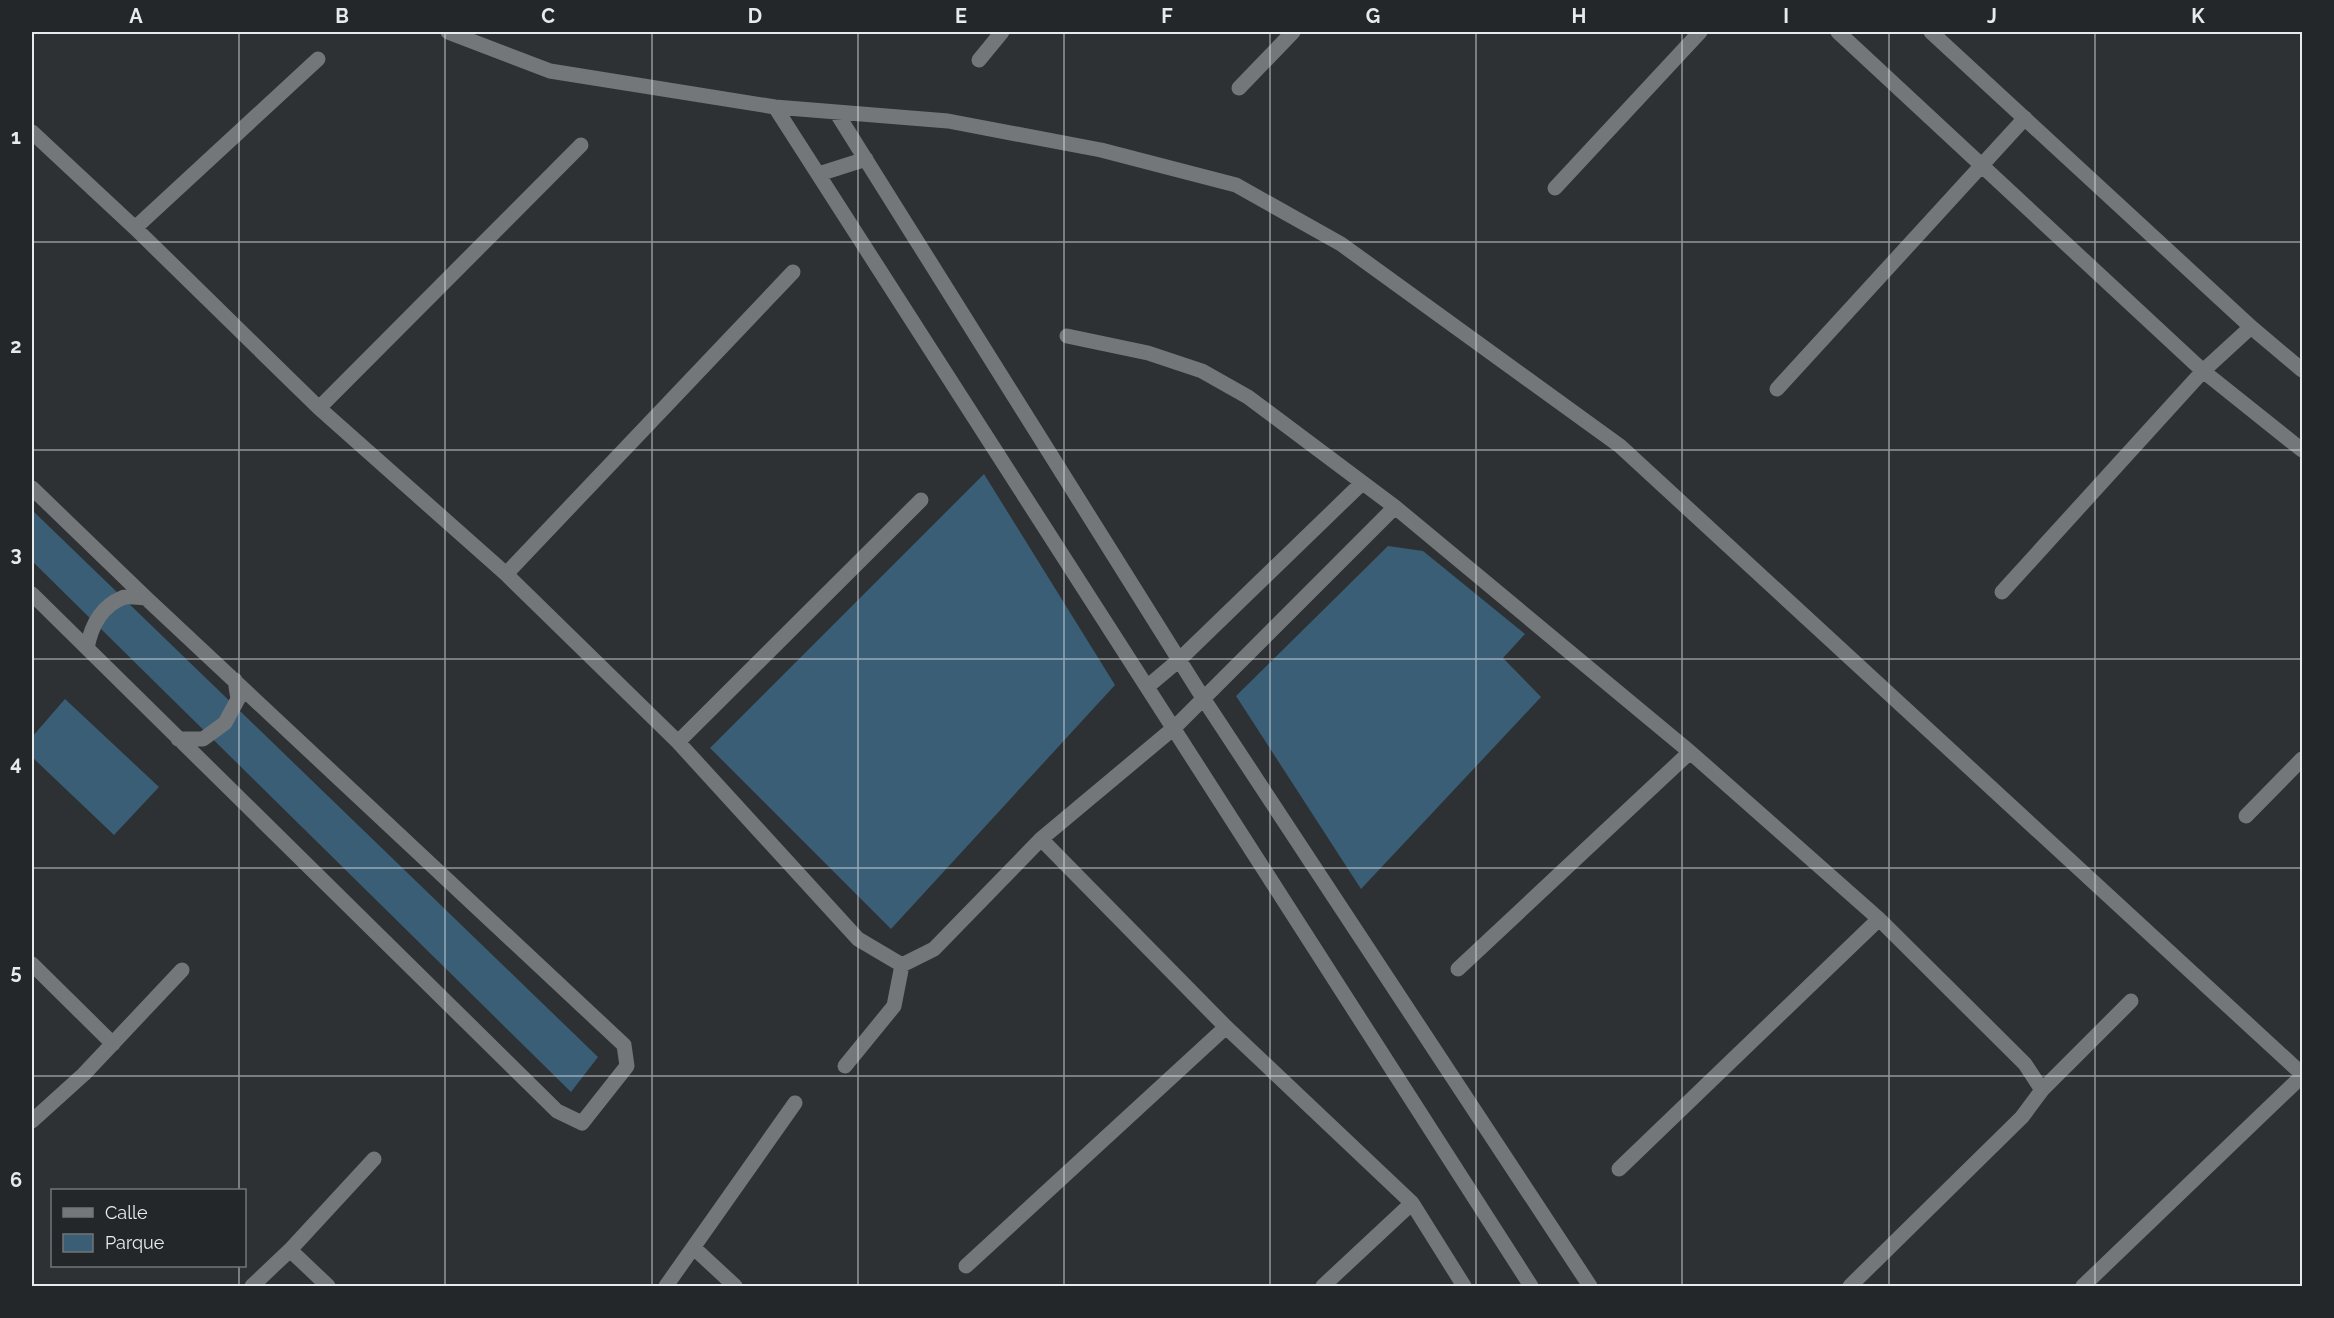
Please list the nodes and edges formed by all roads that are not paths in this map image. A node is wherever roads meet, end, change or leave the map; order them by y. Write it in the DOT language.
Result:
graph roads {
  1 [pos="448,32"];
  2 [pos="1002,32"];
  3 [pos="1293,32"];
  4 [pos="1700,32"];
  5 [pos="1838,32"];
  6 [pos="1931,32"];
  7 [pos="318,59"];
  8 [pos="979,60"];
  9 [pos="1239,88"];
  10 [pos="775,107"];
  11 [pos="836,112"];
  12 [pos="2025,118"];
  13 [pos="32,132"];
  14 [pos="580,145"];
  15 [pos="866,159"];
  16 [pos="1983,165"];
  17 [pos="819,174"];
  18 [pos="1555,188"];
  19 [pos="135,228"];
  20 [pos="794,272"];
  21 [pos="2251,327"];
  22 [pos="1067,336"];
  23 [pos="2302,370"];
  24 [pos="2203,371"];
  25 [pos="1777,389"];
  26 [pos="319,408"];
  27 [pos="2302,450"];
  28 [pos="1362,483"];
  29 [pos="32,488"];
  30 [pos="921,500"];
  31 [pos="1395,507"];
  32 [pos="506,574"];
  33 [pos="2002,592"];
  34 [pos="32,594"];
  35 [pos="146,598"];
  36 [pos="87,648"];
  37 [pos="1179,660"];
  38 [pos="236,680"];
  39 [pos="1147,687"];
  40 [pos="1203,698"];
  41 [pos="1175,728"];
  42 [pos="178,739"];
  43 [pos="678,742"];
  44 [pos="1690,752"];
  45 [pos="2302,759"];
  46 [pos="2246,816"];
  47 [pos="1041,839"];
  48 [pos="1879,919"];
  49 [pos="32,964"];
  50 [pos="902,965"];
  51 [pos="1458,969"];
  52 [pos="182,970"];
  53 [pos="2131,1000"];
  54 [pos="1226,1027"];
  55 [pos="113,1044"];
  56 [pos="845,1066"];
  57 [pos="2302,1075"];
  58 [pos="2042,1090"];
  59 [pos="795,1103"];
  60 [pos="32,1121"];
  61 [pos="374,1159"];
  62 [pos="1619,1169"];
  63 [pos="1412,1203"];
  64 [pos="694,1248"];
  65 [pos="290,1250"];
  66 [pos="966,1266"];
  67 [pos="252,1287"];
  68 [pos="328,1287"];
  69 [pos="666,1287"];
  70 [pos="735,1287"];
  71 [pos="1323,1287"];
  72 [pos="1464,1287"];
  73 [pos="1531,1287"];
  74 [pos="1590,1287"];
  75 [pos="1850,1287"];
  76 [pos="2083,1287"];
  1 -- 10 [label="street"];
  2 -- 8 [label="street"];
  3 -- 9 [label="street"];
  4 -- 18 [label="street"];
  5 -- 16 [label="street"];
  6 -- 12 [label="street"];
  7 -- 19 [label="street"];
  10 -- 11 [label="street"];
  10 -- 17 [label="street"];
  11 -- 15 [label="street"];
  11 -- 57 [label="street"];
  12 -- 16 [label="street"];
  12 -- 21 [label="street"];
  13 -- 19 [label="street"];
  14 -- 26 [label="street"];
  15 -- 17 [label="street"];
  15 -- 37 [label="street"];
  16 -- 24 [label="street"];
  16 -- 25 [label="street"];
  17 -- 39 [label="street"];
  19 -- 26 [label="street"];
  20 -- 32 [label="street"];
  21 -- 23 [label="street"];
  21 -- 24 [label="street"];
  22 -- 28 [label="street"];
  24 -- 27 [label="street"];
  24 -- 33 [label="street"];
  26 -- 32 [label="street"];
  28 -- 31 [label="street"];
  28 -- 37 [label="street"];
  29 -- 35 [label="street"];
  30 -- 43 [label="street"];
  31 -- 40 [label="street"];
  31 -- 44 [label="street"];
  32 -- 43 [label="street"];
  34 -- 36 [label="street"];
  35 -- 36 [label="street"];
  35 -- 38 [label="street"];
  36 -- 42 [label="street"];
  37 -- 39 [label="street"];
  37 -- 40 [label="street"];
  38 -- 42 [label="street"];
  38 -- 42 [label="street"];
  39 -- 41 [label="street"];
  40 -- 41 [label="street"];
  40 -- 74 [label="street"];
  41 -- 47 [label="street"];
  41 -- 73 [label="street"];
  43 -- 50 [label="street"];
  44 -- 48 [label="street"];
  44 -- 51 [label="street"];
  45 -- 46 [label="street"];
  47 -- 50 [label="street"];
  47 -- 54 [label="street"];
  48 -- 58 [label="street"];
  48 -- 62 [label="street"];
  49 -- 55 [label="street"];
  50 -- 56 [label="street"];
  52 -- 55 [label="street"];
  53 -- 58 [label="street"];
  54 -- 63 [label="street"];
  54 -- 66 [label="street"];
  55 -- 60 [label="street"];
  57 -- 76 [label="street"];
  58 -- 75 [label="street"];
  59 -- 64 [label="street"];
  61 -- 65 [label="street"];
  63 -- 71 [label="street"];
  63 -- 72 [label="street"];
  64 -- 69 [label="street"];
  64 -- 70 [label="street"];
  65 -- 67 [label="street"];
  65 -- 68 [label="street"];
}
